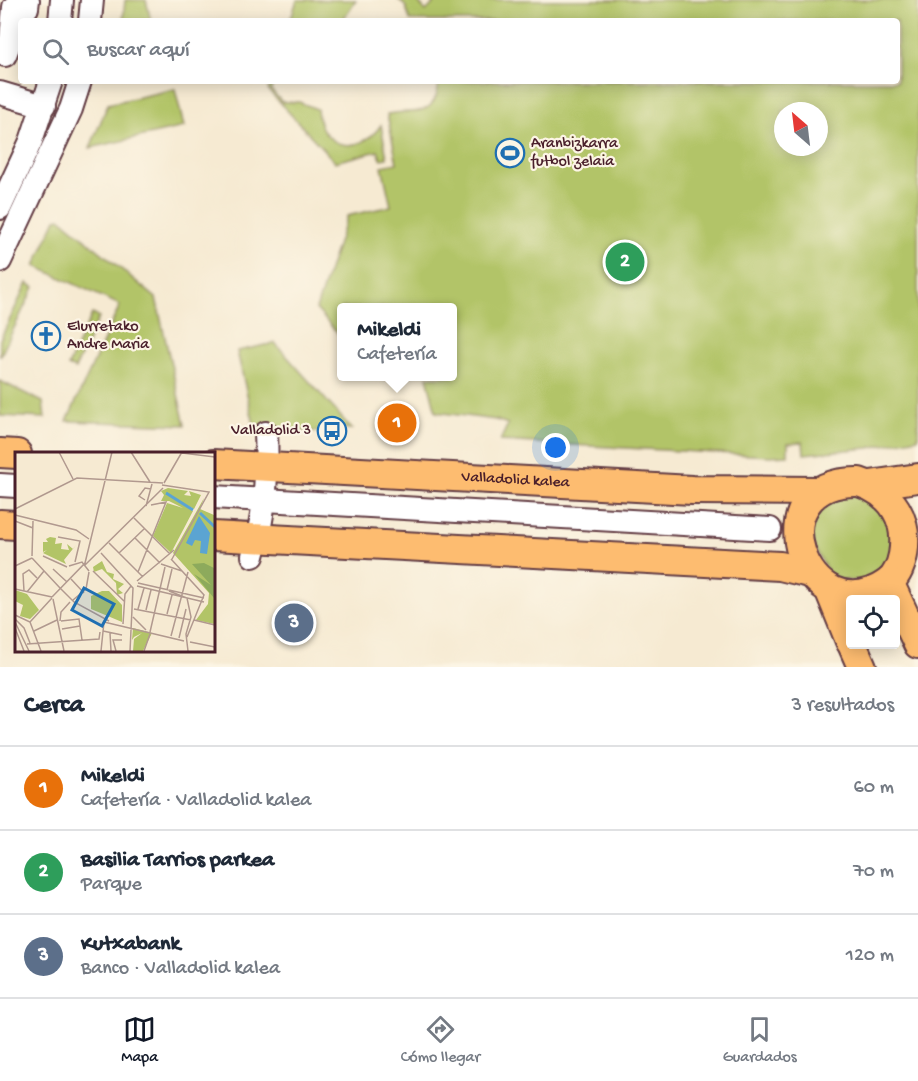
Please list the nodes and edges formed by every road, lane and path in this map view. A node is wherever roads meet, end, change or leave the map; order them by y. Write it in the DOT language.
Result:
graph roads {
  1 [pos="28,0"];
  2 [pos="62,0"];
  3 [pos="92,0"];
  4 [pos="60,18"];
  5 [pos="90,18"];
  6 [pos="0,53"];
  7 [pos="50,84"];
  8 [pos="79,84"];
  9 [pos="0,93"];
  10 [pos="44,106"];
  11 [pos="0,208"];
  12 [pos="0,261"];
  13 [pos="266,433"];
  14 [pos="0,453"];
  15 [pos="15,454"];
  16 [pos="214,465"];
  17 [pos="266,467"];
  18 [pos="918,478"];
  19 [pos="0,485"];
  20 [pos="870,485"];
  21 [pos="15,486"];
  22 [pos="819,491"];
  23 [pos="214,497"];
  24 [pos="262,500"];
  25 [pos="0,524"];
  26 [pos="15,525"];
  27 [pos="770,529"];
  28 [pos="911,534"];
  29 [pos="214,536"];
  30 [pos="255,547"];
  31 [pos="819,581"];
  32 [pos="890,582"];
  33 [pos="846,633"];
  34 [pos="918,644"];
  35 [pos="854,649"];
  36 [pos="862,667"];
  1 -- 6 [label="street"];
  2 -- 4 [label="street"];
  3 -- 5 [label="street"];
  7 -- 10 [label="street"];
  8 -- 12 [label="street"];
  9 -- 10 [label="street"];
  10 -- 11 [label="street"];
  13 -- 17 [label="street"];
  14 -- 15 [label="main road"];
  16 -- 17 [label="main road, Valladolid kalea"];
  17 -- 22 [label="main road, Valladolid kalea"];
  17 -- 24 [label="street"];
  18 -- 20 [label="main road"];
  19 -- 21 [label="street"];
  20 -- 22 [label="main road"];
  20 -- 28 [label="main road"];
  22 -- 31 [label="main road"];
  23 -- 24 [label="street, Valladolid kalea"];
  24 -- 27 [label="street, Valladolid kalea"];
  24 -- 30 [label="street"];
  25 -- 26 [label="main road"];
  28 -- 32 [label="main road"];
  29 -- 30 [label="main road"];
  30 -- 31 [label="main road"];
  31 -- 32 [label="main road"];
  31 -- 33 [label="main road"];
  32 -- 34 [label="main road"];
  35 -- 36 [label="main road"];
}
